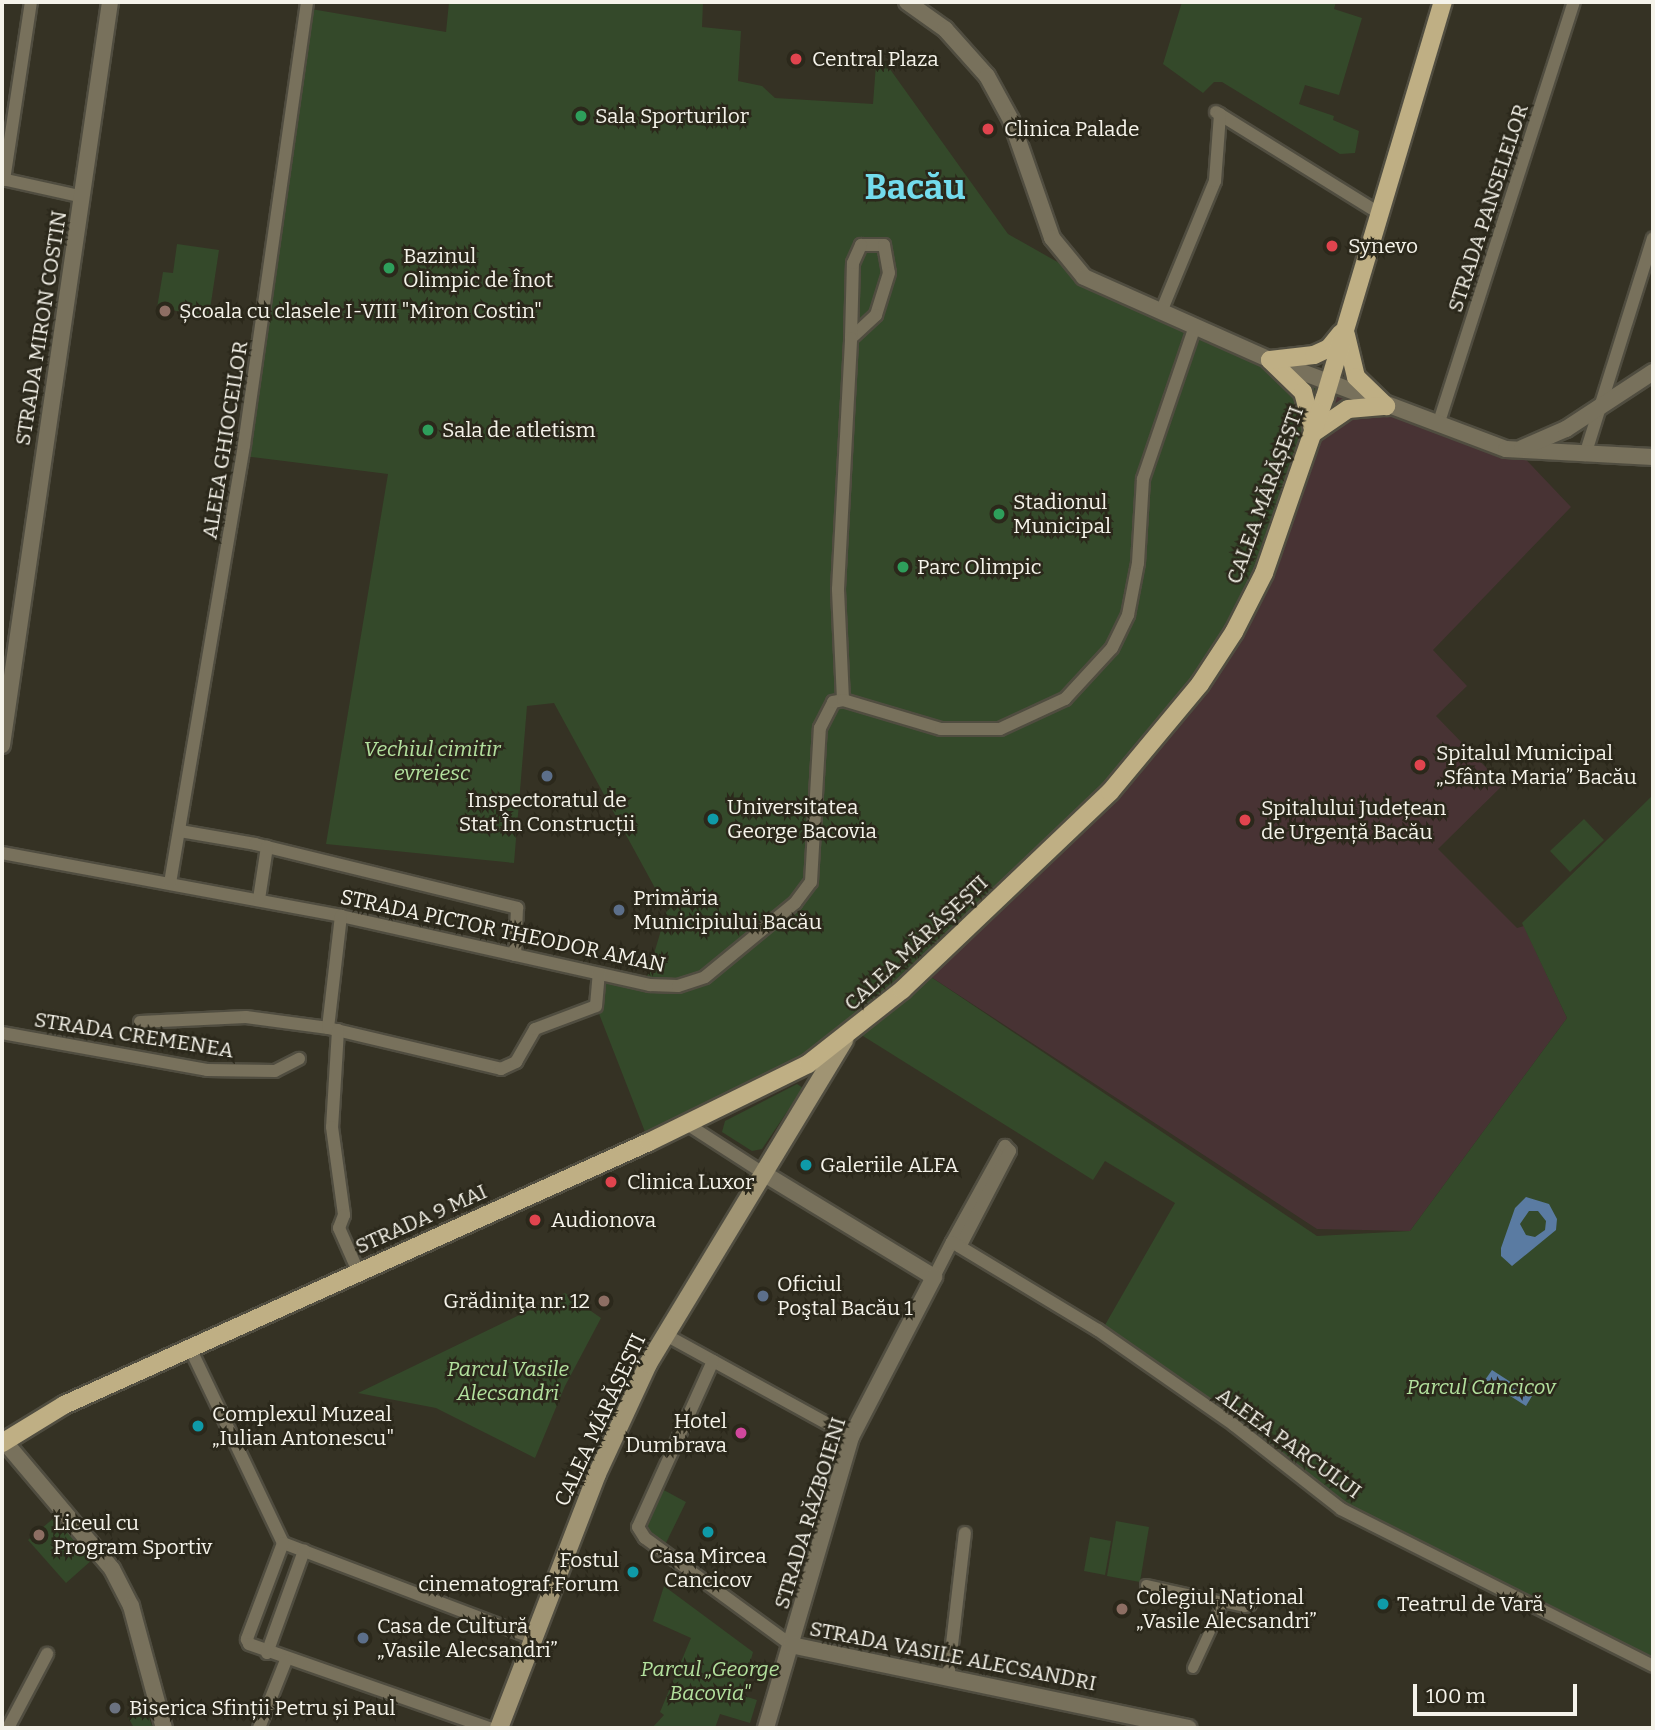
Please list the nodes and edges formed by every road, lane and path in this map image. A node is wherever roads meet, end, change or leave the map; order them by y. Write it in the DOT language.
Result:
graph roads {
  1 [pos="32,2"];
  2 [pos="110,2"];
  3 [pos="306,2"];
  4 [pos="907,2"];
  5 [pos="1443,2"];
  6 [pos="1574,2"];
  7 [pos="3,179"];
  8 [pos="83,197"];
  9 [pos="1380,213"];
  10 [pos="1653,238"];
  11 [pos="1161,312"];
  12 [pos="1345,328"];
  13 [pos="1194,329"];
  14 [pos="851,338"];
  15 [pos="1270,360"];
  16 [pos="1653,372"];
  17 [pos="1329,384"];
  18 [pos="1386,406"];
  19 [pos="1599,407"];
  20 [pos="1438,425"];
  21 [pos="1313,433"];
  22 [pos="1517,450"];
  23 [pos="1585,455"];
  24 [pos="1653,457"];
  25 [pos="6,688"];
  26 [pos="843,700"];
  27 [pos="2,744"];
  28 [pos="180,831"];
  29 [pos="267,847"];
  30 [pos="2,853"];
  31 [pos="170,883"];
  32 [pos="258,899"];
  33 [pos="341,916"];
  34 [pos="515,955"];
  35 [pos="599,974"];
  36 [pos="140,1021"];
  37 [pos="333,1029"];
  38 [pos="2,1033"];
  39 [pos="849,1035"];
  40 [pos="299,1059"];
  41 [pos="687,1124"];
  42 [pos="763,1173"];
  43 [pos="956,1245"];
  44 [pos="358,1271"];
  45 [pos="934,1277"];
  46 [pos="664,1334"];
  47 [pos="190,1348"];
  48 [pos="713,1361"];
  49 [pos="851,1437"];
  50 [pos="3,1442"];
  51 [pos="965,1533"];
  52 [pos="283,1543"];
  53 [pos="304,1552"];
  54 [pos="1146,1585"];
  55 [pos="1223,1603"];
  56 [pos="1251,1605"];
  57 [pos="533,1638"];
  58 [pos="791,1645"];
  59 [pos="267,1653"];
  60 [pos="47,1654"];
  61 [pos="286,1660"];
  62 [pos="1653,1666"];
  63 [pos="1193,1668"];
  64 [pos="948,1679"];
  65 [pos="8,1728"];
  66 [pos="164,1728"];
  67 [pos="259,1728"];
  68 [pos="489,1728"];
  69 [pos="499,1728"];
  70 [pos="766,1728"];
  71 [pos="1188,1728"];
  1 -- 7 [label="street"];
  2 -- 8 [label="street, STRADA MIRON COSTIN"];
  3 -- 28 [label="street, ALEEA GHIOCEILOR"];
  4 -- 11 [label="street"];
  5 -- 9 [label="main road, CALEA MĂRĂȘEȘTI"];
  6 -- 20 [label="street, STRADA PANSELELOR"];
  7 -- 8 [label="street"];
  8 -- 25 [label="street, STRADA MIRON COSTIN"];
  9 -- 11 [label="street"];
  9 -- 12 [label="main road, CALEA MĂRĂȘEȘTI"];
  10 -- 19 [label="street"];
  11 -- 13 [label="street"];
  12 -- 15 [label="main road"];
  12 -- 17 [label="main road, CALEA MĂRĂȘEȘTI"];
  12 -- 18 [label="main road"];
  13 -- 15 [label="street"];
  13 -- 26 [label="street"];
  14 -- 14 [label="street"];
  14 -- 26 [label="street"];
  15 -- 17 [label="street"];
  15 -- 21 [label="main road"];
  16 -- 19 [label="street"];
  17 -- 18 [label="street"];
  17 -- 21 [label="main road, CALEA MĂRĂȘEȘTI"];
  18 -- 20 [label="street"];
  18 -- 21 [label="main road"];
  19 -- 22 [label="street"];
  19 -- 23 [label="street"];
  20 -- 22 [label="street"];
  21 -- 39 [label="main road, CALEA MĂRĂȘEȘTI"];
  22 -- 23 [label="street"];
  23 -- 24 [label="street"];
  25 -- 27 [label="street, STRADA MIRON COSTIN"];
  26 -- 35 [label="street, STRADA PICTOR THEODOR AMAN"];
  28 -- 29 [label="street"];
  28 -- 31 [label="street, ALEEA GHIOCEILOR"];
  29 -- 32 [label="street"];
  29 -- 34 [label="street"];
  30 -- 31 [label="street, STRADA PICTOR THEODOR AMAN"];
  31 -- 32 [label="street, STRADA PICTOR THEODOR AMAN"];
  32 -- 33 [label="street, STRADA PICTOR THEODOR AMAN"];
  33 -- 34 [label="street, STRADA PICTOR THEODOR AMAN"];
  33 -- 37 [label="street"];
  34 -- 35 [label="street, STRADA PICTOR THEODOR AMAN"];
  35 -- 37 [label="street"];
  36 -- 37 [label="street"];
  37 -- 44 [label="street"];
  38 -- 40 [label="street, STRADA CREMENEA"];
  39 -- 41 [label="main road, STRADA 9 MAI"];
  39 -- 42 [label="main road, CALEA MĂRĂȘEȘTI"];
  41 -- 42 [label="street"];
  41 -- 44 [label="main road, STRADA 9 MAI"];
  42 -- 45 [label="street"];
  42 -- 46 [label="main road, CALEA MĂRĂȘEȘTI"];
  43 -- 43 [label="street"];
  43 -- 45 [label="street"];
  43 -- 62 [label="street, ALEEA PARCULUI"];
  44 -- 47 [label="main road, STRADA 9 MAI"];
  45 -- 49 [label="street, STRADA RĂZBOIENI"];
  46 -- 48 [label="street"];
  46 -- 57 [label="main road, CALEA MĂRĂȘEȘTI"];
  47 -- 50 [label="main road, STRADA 9 MAI"];
  47 -- 52 [label="street"];
  48 -- 49 [label="street"];
  48 -- 58 [label="street, STRADA VASILE ALECSANDRI"];
  49 -- 58 [label="street, STRADA RĂZBOIENI"];
  50 -- 66 [label="street"];
  51 -- 64 [label="street"];
  52 -- 53 [label="street"];
  52 -- 59 [label="street"];
  53 -- 57 [label="street"];
  53 -- 59 [label="street"];
  54 -- 55 [label="street"];
  55 -- 56 [label="street"];
  55 -- 63 [label="street"];
  57 -- 69 [label="main road, CALEA MĂRĂȘEȘTI"];
  58 -- 64 [label="street, STRADA VASILE ALECSANDRI"];
  58 -- 70 [label="street, STRADA RĂZBOIENI"];
  59 -- 61 [label="street"];
  60 -- 65 [label="street"];
  61 -- 67 [label="street"];
  61 -- 68 [label="street"];
  64 -- 71 [label="street, STRADA VASILE ALECSANDRI"];
}
